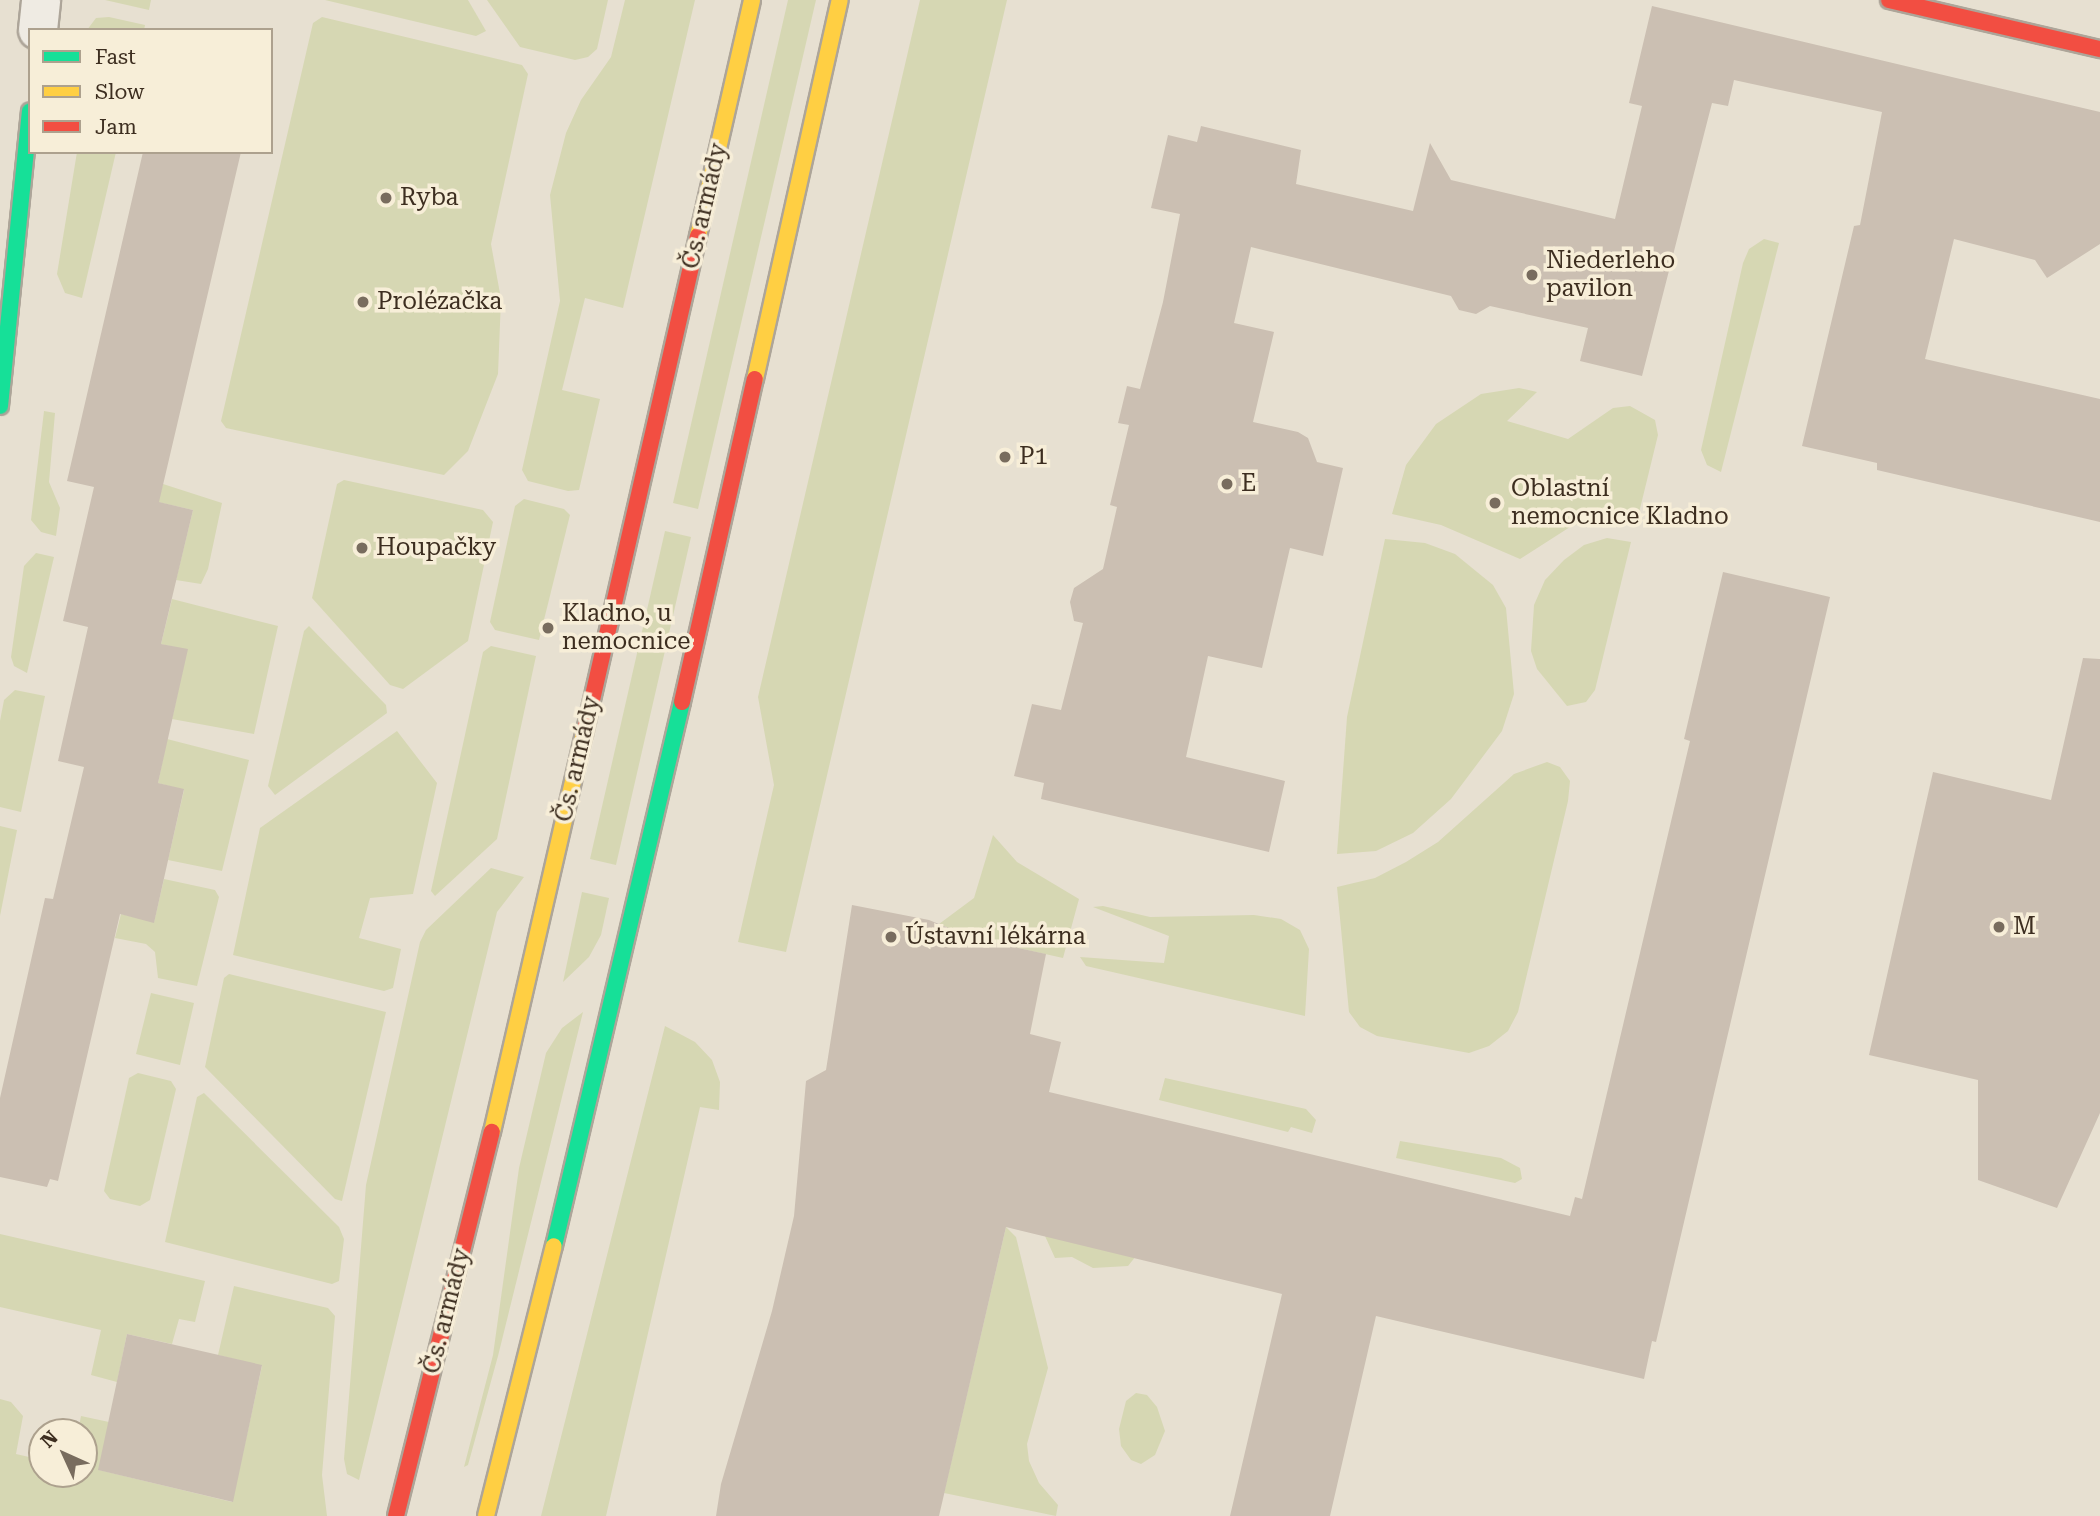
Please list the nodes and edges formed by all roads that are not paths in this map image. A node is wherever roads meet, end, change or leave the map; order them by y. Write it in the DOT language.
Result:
graph roads {
  1 [pos="41,0"];
  2 [pos="752,0"];
  3 [pos="840,0"];
  4 [pos="1889,0"];
  5 [pos="38,28"];
  6 [pos="2100,49"];
  7 [pos="28,132"];
  8 [pos="0,405"];
  9 [pos="396,1516"];
  10 [pos="486,1516"];
  1 -- 5 [label="street"];
  2 -- 9 [label="main road, Čs. armády"];
  3 -- 10 [label="main road"];
  4 -- 6 [label="main road"];
  7 -- 8 [label="main road"];
}
